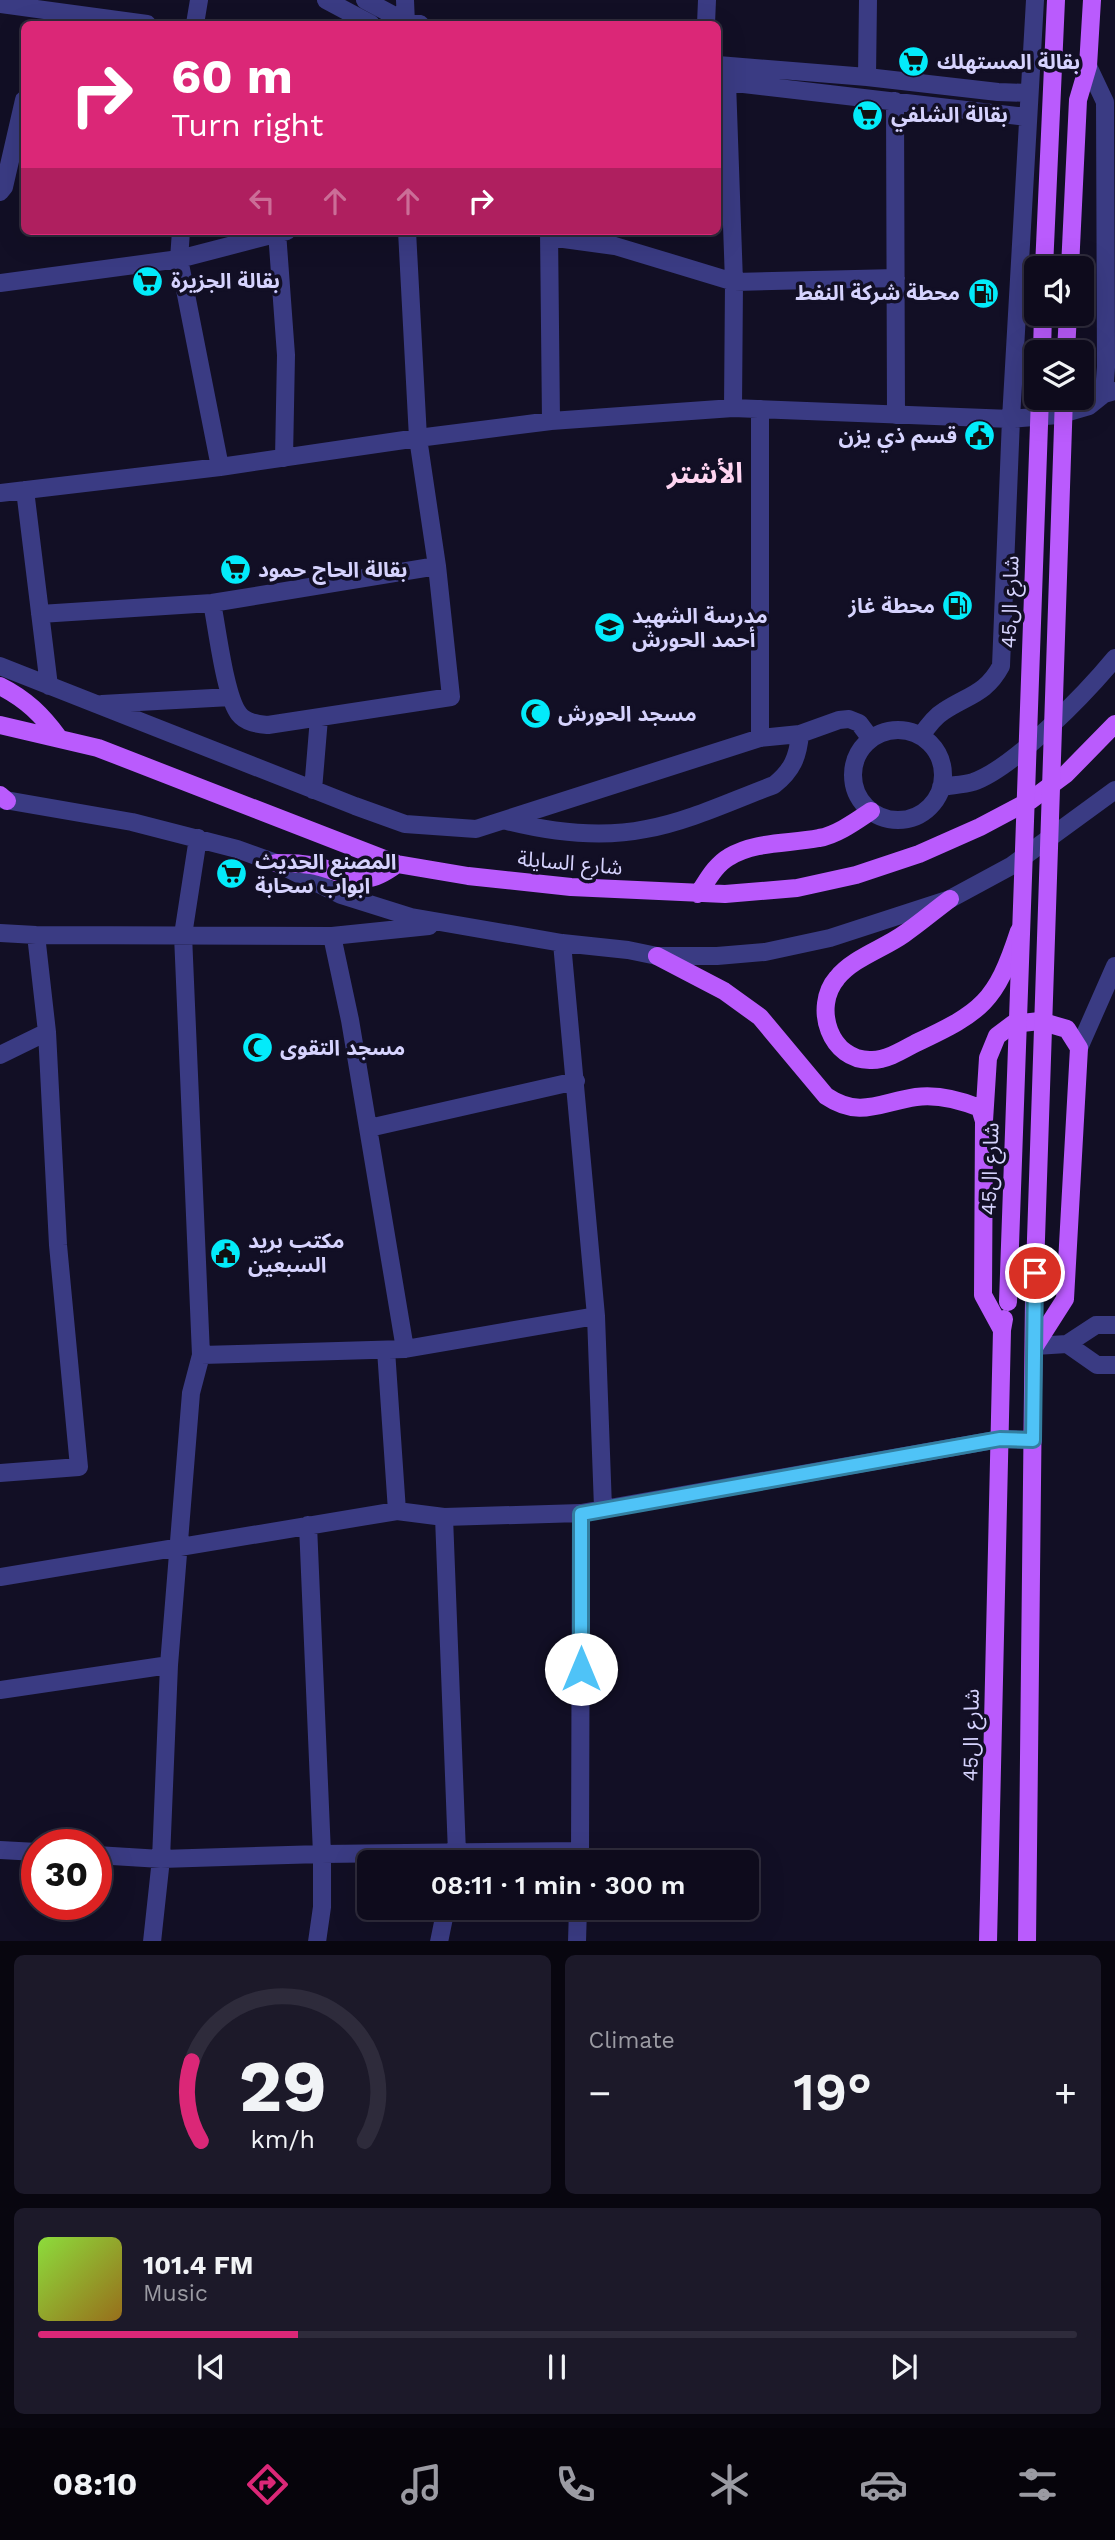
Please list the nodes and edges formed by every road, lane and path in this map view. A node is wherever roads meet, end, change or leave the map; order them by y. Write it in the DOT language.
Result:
graph roads {
  1 [pos="199,0"];
  2 [pos="326,0"];
  3 [pos="365,0"];
  4 [pos="405,0"];
  5 [pos="707,0"];
  6 [pos="868,0"];
  7 [pos="1035,0"];
  8 [pos="1056,0"];
  9 [pos="1092,0"];
  10 [pos="0,4"];
  11 [pos="44,18"];
  12 [pos="96,21"];
  13 [pos="196,21"];
  14 [pos="365,21"];
  15 [pos="404,21"];
  16 [pos="409,21"];
  17 [pos="706,21"];
  18 [pos="721,65"];
  19 [pos="1088,66"];
  20 [pos="867,76"];
  21 [pos="722,82"];
  22 [pos="1028,93"];
  23 [pos="895,101"];
  24 [pos="21,113"];
  25 [pos="1027,117"];
  26 [pos="0,191"];
  27 [pos="180,235"];
  28 [pos="270,235"];
  29 [pos="282,235"];
  30 [pos="407,235"];
  31 [pos="549,235"];
  32 [pos="554,235"];
  33 [pos="1044,256"];
  34 [pos="1070,256"];
  35 [pos="179,258"];
  36 [pos="896,278"];
  37 [pos="734,282"];
  38 [pos="0,283"];
  39 [pos="1110,393"];
  40 [pos="733,408"];
  41 [pos="760,409"];
  42 [pos="1040,410"];
  43 [pos="1064,410"];
  44 [pos="896,415"];
  45 [pos="1011,419"];
  46 [pos="551,421"];
  47 [pos="418,438"];
  48 [pos="284,458"];
  49 [pos="220,467"];
  50 [pos="25,490"];
  51 [pos="0,493"];
  52 [pos="437,566"];
  53 [pos="212,603"];
  54 [pos="40,614"];
  55 [pos="1115,658"];
  56 [pos="0,666"];
  57 [pos="0,686"];
  58 [pos="49,687"];
  59 [pos="231,697"];
  60 [pos="95,705"];
  61 [pos="319,718"];
  62 [pos="1115,724"];
  63 [pos="0,725"];
  64 [pos="800,734"];
  65 [pos="920,736"];
  66 [pos="59,738"];
  67 [pos="760,738"];
  68 [pos="871,739"];
  69 [pos="941,787"];
  70 [pos="313,790"];
  71 [pos="1115,790"];
  72 [pos="2,798"];
  73 [pos="871,811"];
  74 [pos="506,820"];
  75 [pos="198,838"];
  76 [pos="276,863"];
  77 [pos="397,864"];
  78 [pos="698,894"];
  79 [pos="950,899"];
  80 [pos="1023,918"];
  81 [pos="446,924"];
  82 [pos="0,933"];
  83 [pos="183,935"];
  84 [pos="36,936"];
  85 [pos="332,936"];
  86 [pos="562,943"];
  87 [pos="657,956"];
  88 [pos="1115,966"];
  89 [pos="47,1032"];
  90 [pos="1079,1048"];
  91 [pos="0,1055"];
  92 [pos="576,1081"];
  93 [pos="984,1121"];
  94 [pos="369,1128"];
  95 [pos="596,1316"];
  96 [pos="1115,1325"];
  97 [pos="1002,1330"];
  98 [pos="1067,1344"];
  99 [pos="1035,1346"];
  100 [pos="405,1349"];
  101 [pos="386,1350"];
  102 [pos="201,1355"];
  103 [pos="1115,1366"];
  104 [pos="1000,1439"];
  105 [pos="1033,1440"];
  106 [pos="0,1473"];
  107 [pos="603,1508"];
  108 [pos="397,1511"];
  109 [pos="581,1514"];
  110 [pos="444,1517"];
  111 [pos="308,1525"];
  112 [pos="180,1546"];
  113 [pos="0,1577"];
  114 [pos="169,1665"];
  115 [pos="0,1690"];
  116 [pos="0,1850"];
  117 [pos="456,1850"];
  118 [pos="581,1850"];
  119 [pos="21,1851"];
  120 [pos="322,1853"];
  121 [pos="357,1854"];
  122 [pos="112,1856"];
  123 [pos="161,1859"];
  124 [pos="443,1920"];
  125 [pos="578,1920"];
  126 [pos="152,1941"];
  127 [pos="317,1941"];
  128 [pos="439,1941"];
  129 [pos="577,1941"];
  130 [pos="988,1941"];
  131 [pos="1027,1941"];
  1 -- 13 [label="street"];
  2 -- 14 [label="street"];
  3 -- 15 [label="street"];
  4 -- 16 [label="street"];
  5 -- 17 [label="street"];
  6 -- 20 [label="street"];
  7 -- 22 [label="street"];
  8 -- 33 [label="main road"];
  9 -- 19 [label="main road"];
  10 -- 11 [label="street"];
  11 -- 12 [label="street"];
  18 -- 20 [label="street"];
  19 -- 34 [label="main road"];
  19 -- 39 [label="street"];
  20 -- 22 [label="street"];
  21 -- 23 [label="street"];
  21 -- 37 [label="street"];
  22 -- 25 [label="street"];
  23 -- 25 [label="street"];
  23 -- 36 [label="street"];
  24 -- 26 [label="street"];
  25 -- 45 [label="street"];
  27 -- 35 [label="street"];
  28 -- 35 [label="street"];
  29 -- 48 [label="street"];
  30 -- 47 [label="street"];
  31 -- 46 [label="street"];
  32 -- 37 [label="street"];
  35 -- 38 [label="street"];
  35 -- 49 [label="street"];
  36 -- 37 [label="street"];
  36 -- 44 [label="street"];
  37 -- 40 [label="street"];
  39 -- 45 [label="street"];
  40 -- 41 [label="street"];
  40 -- 46 [label="street"];
  41 -- 44 [label="street"];
  41 -- 67 [label="street"];
  42 -- 80 [label="main road, شارع ال45, bridge"];
  43 -- 99 [label="main road, bridge"];
  44 -- 45 [label="street"];
  45 -- 65 [label="street"];
  46 -- 47 [label="street"];
  47 -- 48 [label="street"];
  47 -- 52 [label="street"];
  48 -- 49 [label="street"];
  49 -- 50 [label="street"];
  50 -- 51 [label="street"];
  50 -- 54 [label="street"];
  52 -- 53 [label="street"];
  52 -- 61 [label="street"];
  53 -- 54 [label="street"];
  53 -- 59 [label="street"];
  54 -- 58 [label="street"];
  55 -- 69 [label="street"];
  56 -- 58 [label="street"];
  57 -- 66 [label="main road"];
  58 -- 60 [label="street"];
  59 -- 60 [label="street"];
  59 -- 61 [label="street"];
  60 -- 70 [label="street"];
  61 -- 70 [label="street"];
  62 -- 78 [label="main road, شارع السايلة"];
  63 -- 66 [label="main road, شارع السايلة"];
  64 -- 67 [label="street"];
  64 -- 68 [label="street"];
  64 -- 74 [label="street"];
  65 -- 68 [label="street"];
  65 -- 69 [label="street"];
  66 -- 77 [label="main road, شارع السايلة"];
  67 -- 74 [label="street"];
  68 -- 73 [label="street"];
  69 -- 73 [label="street"];
  70 -- 74 [label="street"];
  71 -- 79 [label="street"];
  72 -- 75 [label="street"];
  73 -- 78 [label="main road"];
  75 -- 76 [label="street"];
  75 -- 83 [label="street"];
  76 -- 77 [label="main road"];
  76 -- 81 [label="street"];
  77 -- 78 [label="main road, شارع السايلة"];
  79 -- 80 [label="main road, bridge"];
  79 -- 87 [label="street"];
  80 -- 97 [label="main road, شارع ال45, bridge"];
  81 -- 85 [label="street"];
  81 -- 86 [label="street"];
  82 -- 84 [label="street"];
  83 -- 84 [label="street"];
  83 -- 85 [label="street"];
  83 -- 102 [label="street"];
  84 -- 89 [label="street"];
  85 -- 94 [label="street"];
  86 -- 87 [label="street"];
  86 -- 92 [label="street"];
  87 -- 93 [label="main road"];
  88 -- 90 [label="street"];
  89 -- 91 [label="street"];
  89 -- 106 [label="street"];
  90 -- 93 [label="main road"];
  90 -- 99 [label="main road"];
  92 -- 94 [label="street"];
  92 -- 95 [label="street"];
  93 -- 97 [label="main road"];
  94 -- 100 [label="street"];
  95 -- 100 [label="street"];
  95 -- 107 [label="street"];
  96 -- 98 [label="street"];
  97 -- 104 [label="main road, شارع ال45"];
  98 -- 99 [label="street"];
  98 -- 103 [label="street"];
  99 -- 105 [label="main road"];
  100 -- 101 [label="street"];
  101 -- 102 [label="street"];
  101 -- 108 [label="street"];
  102 -- 112 [label="street"];
  104 -- 105 [label="street"];
  104 -- 107 [label="street"];
  104 -- 130 [label="main road, شارع ال45"];
  105 -- 131 [label="main road"];
  107 -- 109 [label="street"];
  108 -- 110 [label="street"];
  108 -- 111 [label="street"];
  109 -- 110 [label="street"];
  109 -- 118 [label="street"];
  110 -- 117 [label="street"];
  111 -- 112 [label="street"];
  111 -- 120 [label="street"];
  112 -- 113 [label="street"];
  112 -- 114 [label="street"];
  114 -- 115 [label="street"];
  114 -- 123 [label="street"];
  116 -- 119 [label="street"];
  120 -- 121 [label="street"];
  120 -- 123 [label="street"];
  120 -- 127 [label="street"];
  122 -- 123 [label="street"];
  123 -- 126 [label="street"];
  124 -- 128 [label="street"];
  125 -- 129 [label="street"];
}
